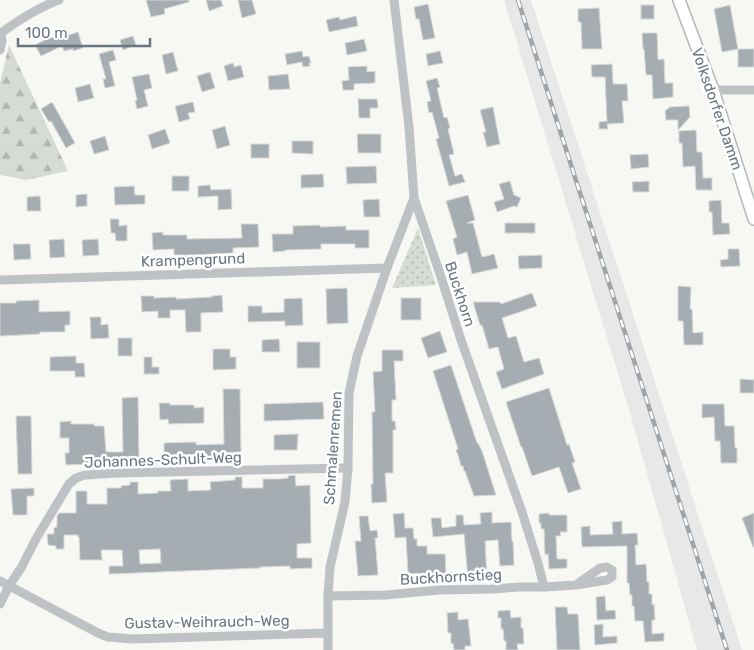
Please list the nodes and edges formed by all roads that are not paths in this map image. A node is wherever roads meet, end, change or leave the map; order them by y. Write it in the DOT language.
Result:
graph roads {
  1 [pos="59,0"];
  2 [pos="394,0"];
  3 [pos="679,0"];
  4 [pos="1,33"];
  5 [pos="0,50"];
  6 [pos="713,90"];
  7 [pos="754,90"];
  8 [pos="414,198"];
  9 [pos="754,219"];
  10 [pos="387,268"];
  11 [pos="0,280"];
  12 [pos="348,468"];
  13 [pos="0,581"];
  14 [pos="576,585"];
  15 [pos="9,586"];
  16 [pos="544,587"];
  17 [pos="328,596"];
  18 [pos="0,604"];
  19 [pos="327,633"];
  20 [pos="328,650"];
  1 -- 4 [label="street"];
  2 -- 8 [label="street, Buckhorn"];
  3 -- 6 [label="main road, Volksdorfer Damm"];
  4 -- 5 [label="street"];
  6 -- 7 [label="street"];
  6 -- 9 [label="main road, Volksdorfer Damm"];
  8 -- 10 [label="street, Schmalenremen"];
  8 -- 16 [label="street, Buckhorn"];
  10 -- 11 [label="street, Krampengrund"];
  10 -- 12 [label="street, Schmalenremen"];
  12 -- 15 [label="street, Johannes-Schult-Weg"];
  12 -- 17 [label="street, Schmalenremen"];
  13 -- 15 [label="street, Gustav-Weihrauch-Weg"];
  14 -- 16 [label="street, Buckhornstieg"];
  15 -- 18 [label="street"];
  15 -- 19 [label="street, Gustav-Weihrauch-Weg"];
  16 -- 17 [label="street, Buckhornstieg"];
  17 -- 19 [label="street, Schmalenremen"];
  19 -- 20 [label="street, Schmalenremen"];
}
